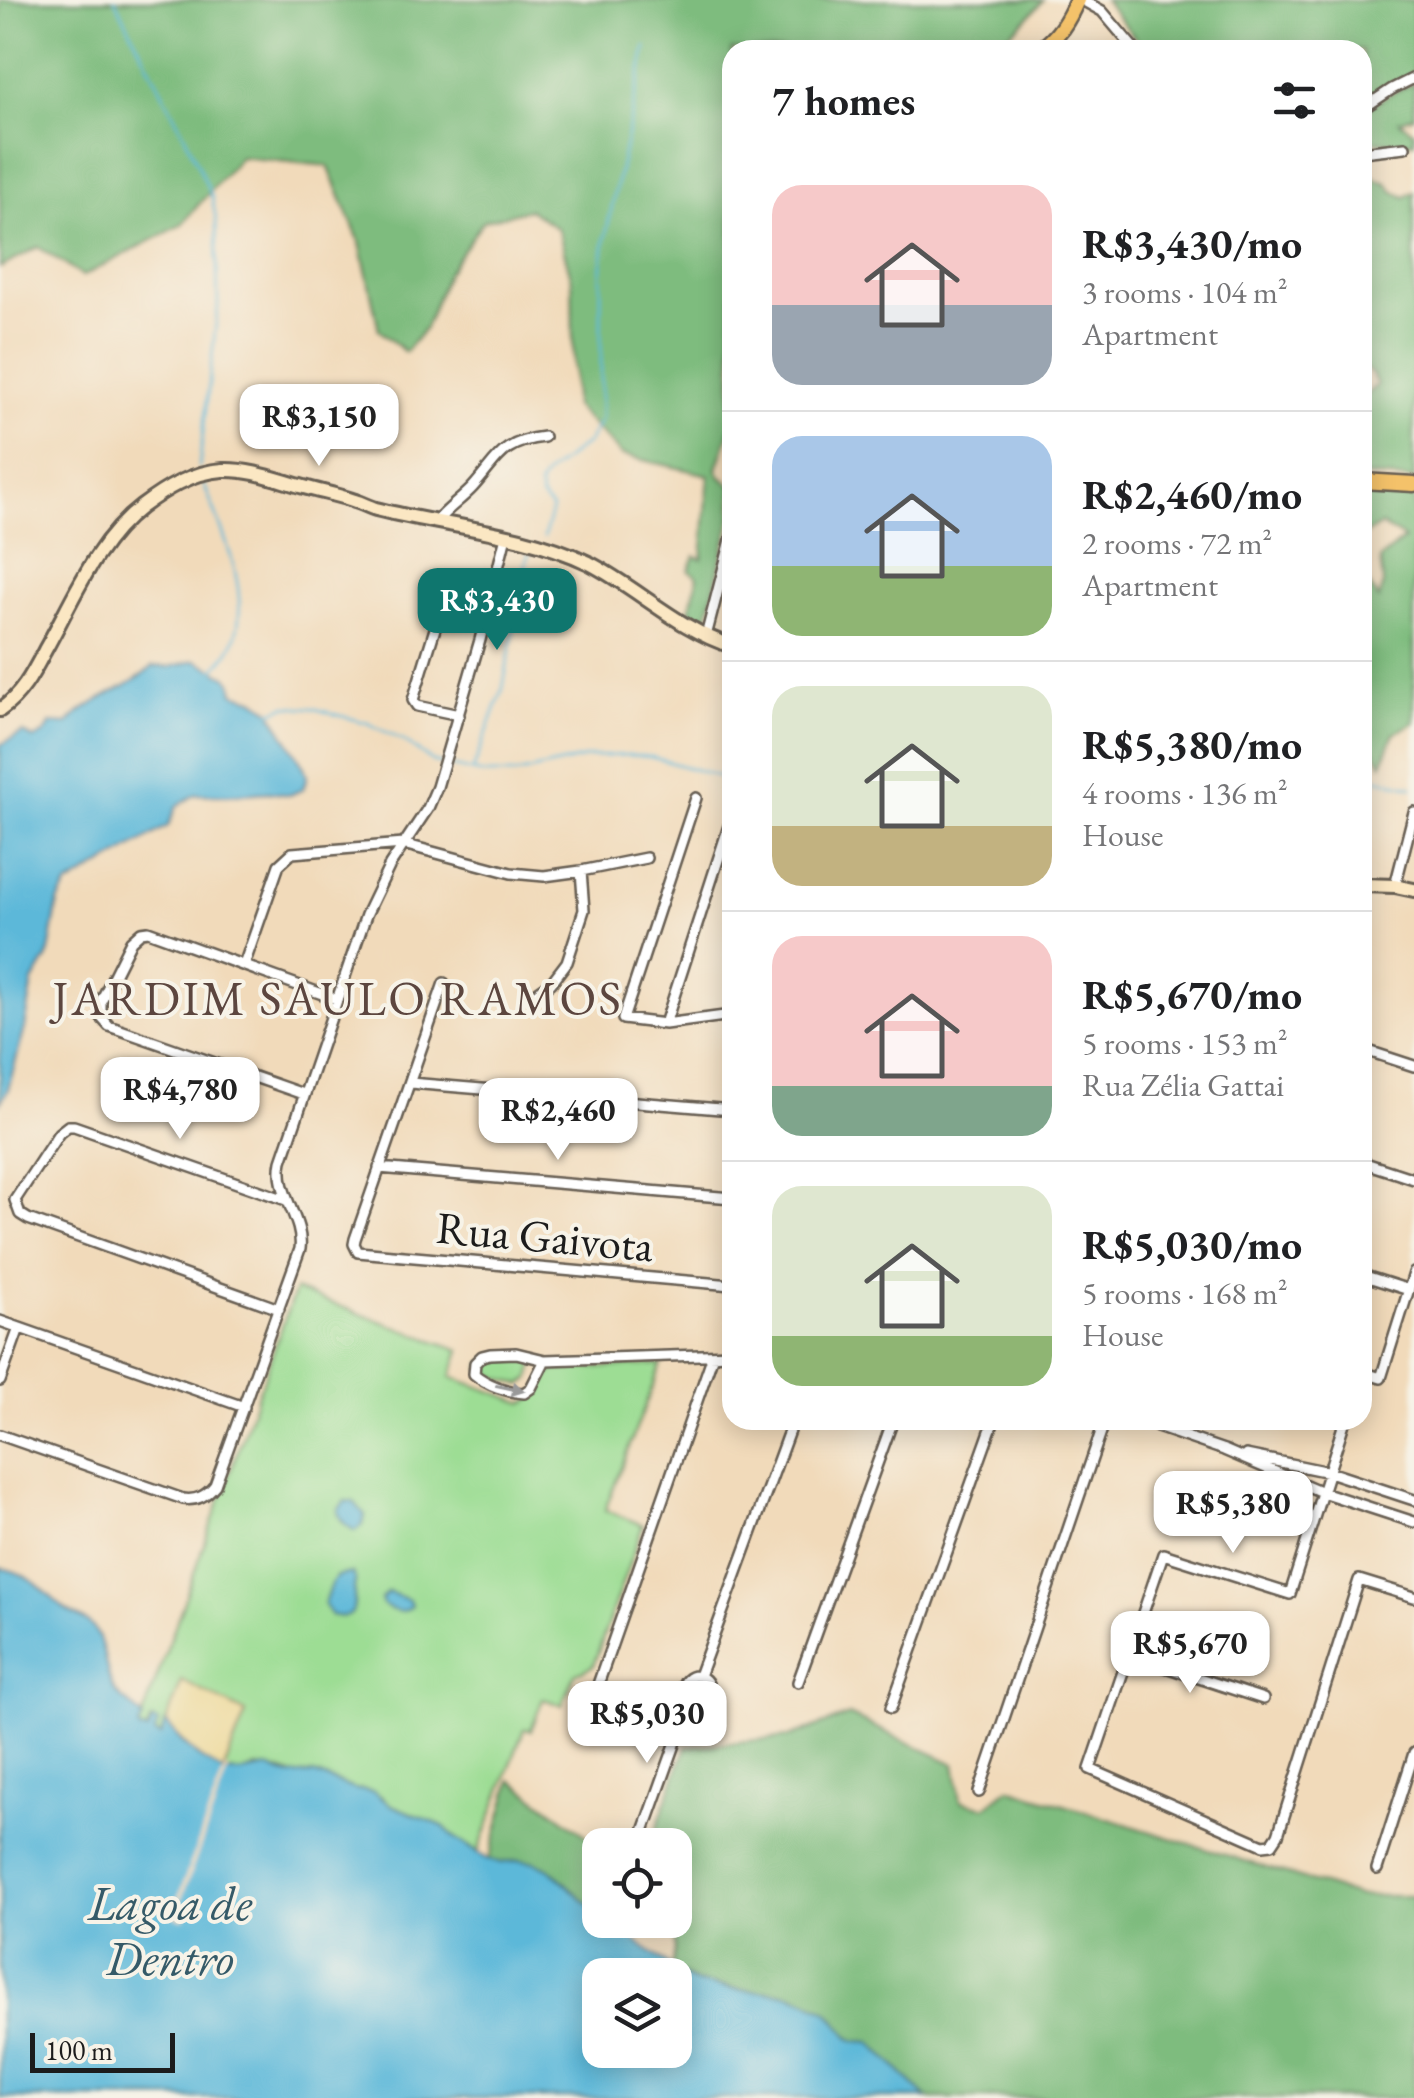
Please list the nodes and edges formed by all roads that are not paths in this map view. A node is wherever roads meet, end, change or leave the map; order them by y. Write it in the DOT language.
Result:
graph roads {
  1 [pos="1079,0"];
  2 [pos="1053,40"];
  3 [pos="1127,40"];
  4 [pos="1414,78"];
  5 [pos="1372,103"];
  6 [pos="1405,146"];
  7 [pos="1372,151"];
  8 [pos="544,437"];
  9 [pos="1372,482"];
  10 [pos="1414,484"];
  11 [pos="437,520"];
  12 [pos="506,536"];
  13 [pos="722,574"];
  14 [pos="442,606"];
  15 [pos="706,636"];
  16 [pos="722,642"];
  17 [pos="0,710"];
  18 [pos="459,716"];
  19 [pos="696,798"];
  20 [pos="1414,812"];
  21 [pos="403,844"];
  22 [pos="722,848"];
  23 [pos="646,858"];
  24 [pos="581,872"];
  25 [pos="1372,885"];
  26 [pos="1396,886"];
  27 [pos="1414,890"];
  28 [pos="244,965"];
  29 [pos="444,984"];
  30 [pos="534,995"];
  31 [pos="336,999"];
  32 [pos="722,1017"];
  33 [pos="665,1024"];
  34 [pos="1372,1052"];
  35 [pos="1414,1066"];
  36 [pos="410,1082"];
  37 [pos="303,1094"];
  38 [pos="722,1109"];
  39 [pos="1372,1165"];
  40 [pos="380,1168"];
  41 [pos="1414,1179"];
  42 [pos="722,1197"];
  43 [pos="286,1200"];
  44 [pos="1414,1273"];
  45 [pos="1372,1277"];
  46 [pos="722,1284"];
  47 [pos="1409,1290"];
  48 [pos="279,1310"];
  49 [pos="0,1321"];
  50 [pos="19,1328"];
  51 [pos="713,1354"];
  52 [pos="722,1354"];
  53 [pos="544,1360"];
  54 [pos="1372,1375"];
  55 [pos="0,1381"];
  56 [pos="244,1407"];
  57 [pos="789,1430"];
  58 [pos="888,1430"];
  59 [pos="990,1430"];
  60 [pos="1101,1430"];
  61 [pos="1166,1430"];
  62 [pos="1342,1430"];
  63 [pos="0,1435"];
  64 [pos="1224,1450"];
  65 [pos="1329,1472"];
  66 [pos="1322,1492"];
  67 [pos="1414,1500"];
  68 [pos="1414,1522"];
  69 [pos="1414,1582"];
  70 [pos="1412,1597"];
  71 [pos="1129,1655"];
  72 [pos="699,1676"];
  73 [pos="798,1682"];
  74 [pos="595,1693"];
  75 [pos="1263,1699"];
  76 [pos="691,1700"];
  77 [pos="891,1708"];
  78 [pos="1414,1753"];
  79 [pos="979,1792"];
  80 [pos="645,1828"];
  81 [pos="1377,1869"];
  1 -- 2 [label="main road"];
  1 -- 3 [label="street"];
  4 -- 5 [label="street"];
  6 -- 7 [label="street"];
  8 -- 11 [label="street"];
  9 -- 10 [label="main road"];
  11 -- 12 [label="main road"];
  11 -- 17 [label="main road"];
  12 -- 15 [label="main road"];
  12 -- 18 [label="street"];
  13 -- 15 [label="street"];
  14 -- 18 [label="street"];
  15 -- 16 [label="main road"];
  18 -- 21 [label="street"];
  19 -- 33 [label="street"];
  20 -- 26 [label="street"];
  21 -- 24 [label="street"];
  21 -- 28 [label="street"];
  21 -- 31 [label="street"];
  22 -- 33 [label="street"];
  23 -- 24 [label="street"];
  24 -- 30 [label="street"];
  25 -- 26 [label="main road"];
  26 -- 27 [label="main road"];
  28 -- 31 [label="street"];
  28 -- 37 [label="street"];
  29 -- 36 [label="street"];
  31 -- 37 [label="street"];
  32 -- 33 [label="street"];
  34 -- 35 [label="street"];
  36 -- 38 [label="street"];
  36 -- 40 [label="street"];
  37 -- 43 [label="street"];
  39 -- 41 [label="street"];
  40 -- 42 [label="street"];
  40 -- 46 [label="street, Rua Gaivota"];
  43 -- 48 [label="street"];
  43 -- 48 [label="street"];
  44 -- 47 [label="street"];
  45 -- 47 [label="street"];
  47 -- 54 [label="street"];
  48 -- 56 [label="street"];
  49 -- 50 [label="street"];
  50 -- 55 [label="street"];
  50 -- 56 [label="street"];
  51 -- 52 [label="street"];
  51 -- 53 [label="street"];
  51 -- 74 [label="street"];
  53 -- 53 [label="street, one-way"];
  56 -- 63 [label="street"];
  57 -- 72 [label="street"];
  58 -- 73 [label="street"];
  59 -- 77 [label="street"];
  60 -- 79 [label="street"];
  61 -- 64 [label="street"];
  62 -- 65 [label="street"];
  64 -- 65 [label="street"];
  64 -- 66 [label="street"];
  65 -- 66 [label="street"];
  65 -- 67 [label="street"];
  66 -- 68 [label="street"];
  66 -- 71 [label="street"];
  69 -- 70 [label="street"];
  70 -- 71 [label="street"];
  71 -- 75 [label="street"];
  72 -- 76 [label="street"];
  72 -- 76 [label="street"];
  76 -- 80 [label="street"];
  78 -- 81 [label="street"];
}
